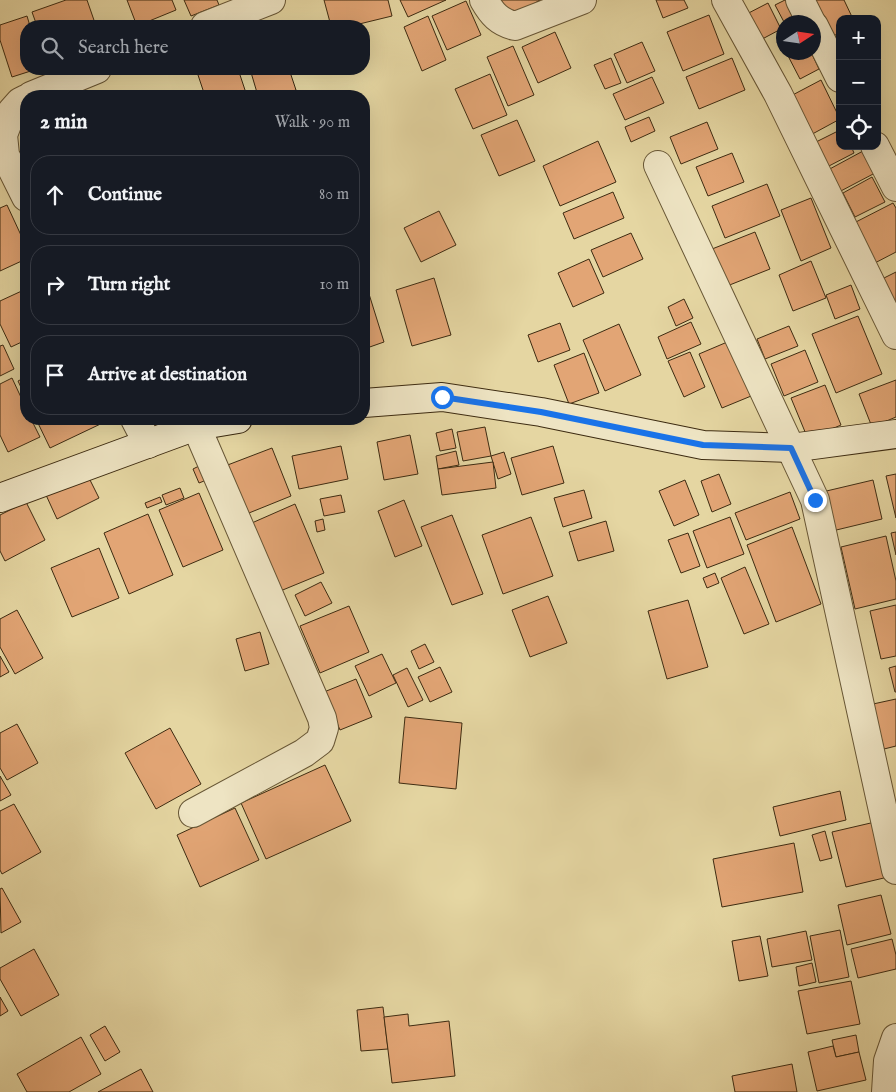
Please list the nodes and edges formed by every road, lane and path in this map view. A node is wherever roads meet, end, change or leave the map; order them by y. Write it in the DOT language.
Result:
graph roads {
  1 [pos="271,0"];
  2 [pos="484,0"];
  3 [pos="582,0"];
  4 [pos="726,0"];
  5 [pos="800,0"];
  6 [pos="808,15"];
  7 [pos="219,20"];
  8 [pos="821,40"];
  9 [pos="836,70"];
  10 [pos="82,75"];
  11 [pos="46,90"];
  12 [pos="20,102"];
  13 [pos="877,150"];
  14 [pos="658,165"];
  15 [pos="20,186"];
  16 [pos="896,187"];
  17 [pos="896,335"];
  18 [pos="370,403"];
  19 [pos="139,425"];
  20 [pos="202,425"];
  21 [pos="196,426"];
  22 [pos="896,434"];
  23 [pos="148,444"];
  24 [pos="791,448"];
  25 [pos="0,498"];
  26 [pos="193,813"];
  27 [pos="896,870"];
  28 [pos="896,1038"];
  29 [pos="886,1092"];
  1 -- 7 [label="street"];
  2 -- 3 [label="street"];
  4 -- 17 [label="street"];
  5 -- 6 [label="street"];
  8 -- 9 [label="street"];
  10 -- 11 [label="street"];
  12 -- 15 [label="street"];
  13 -- 16 [label="street"];
  14 -- 24 [label="street"];
  18 -- 24 [label="street"];
  19 -- 23 [label="street"];
  20 -- 21 [label="street"];
  21 -- 23 [label="street"];
  21 -- 26 [label="street"];
  22 -- 24 [label="street"];
  23 -- 25 [label="street"];
  24 -- 27 [label="street"];
  28 -- 29 [label="street"];
}
